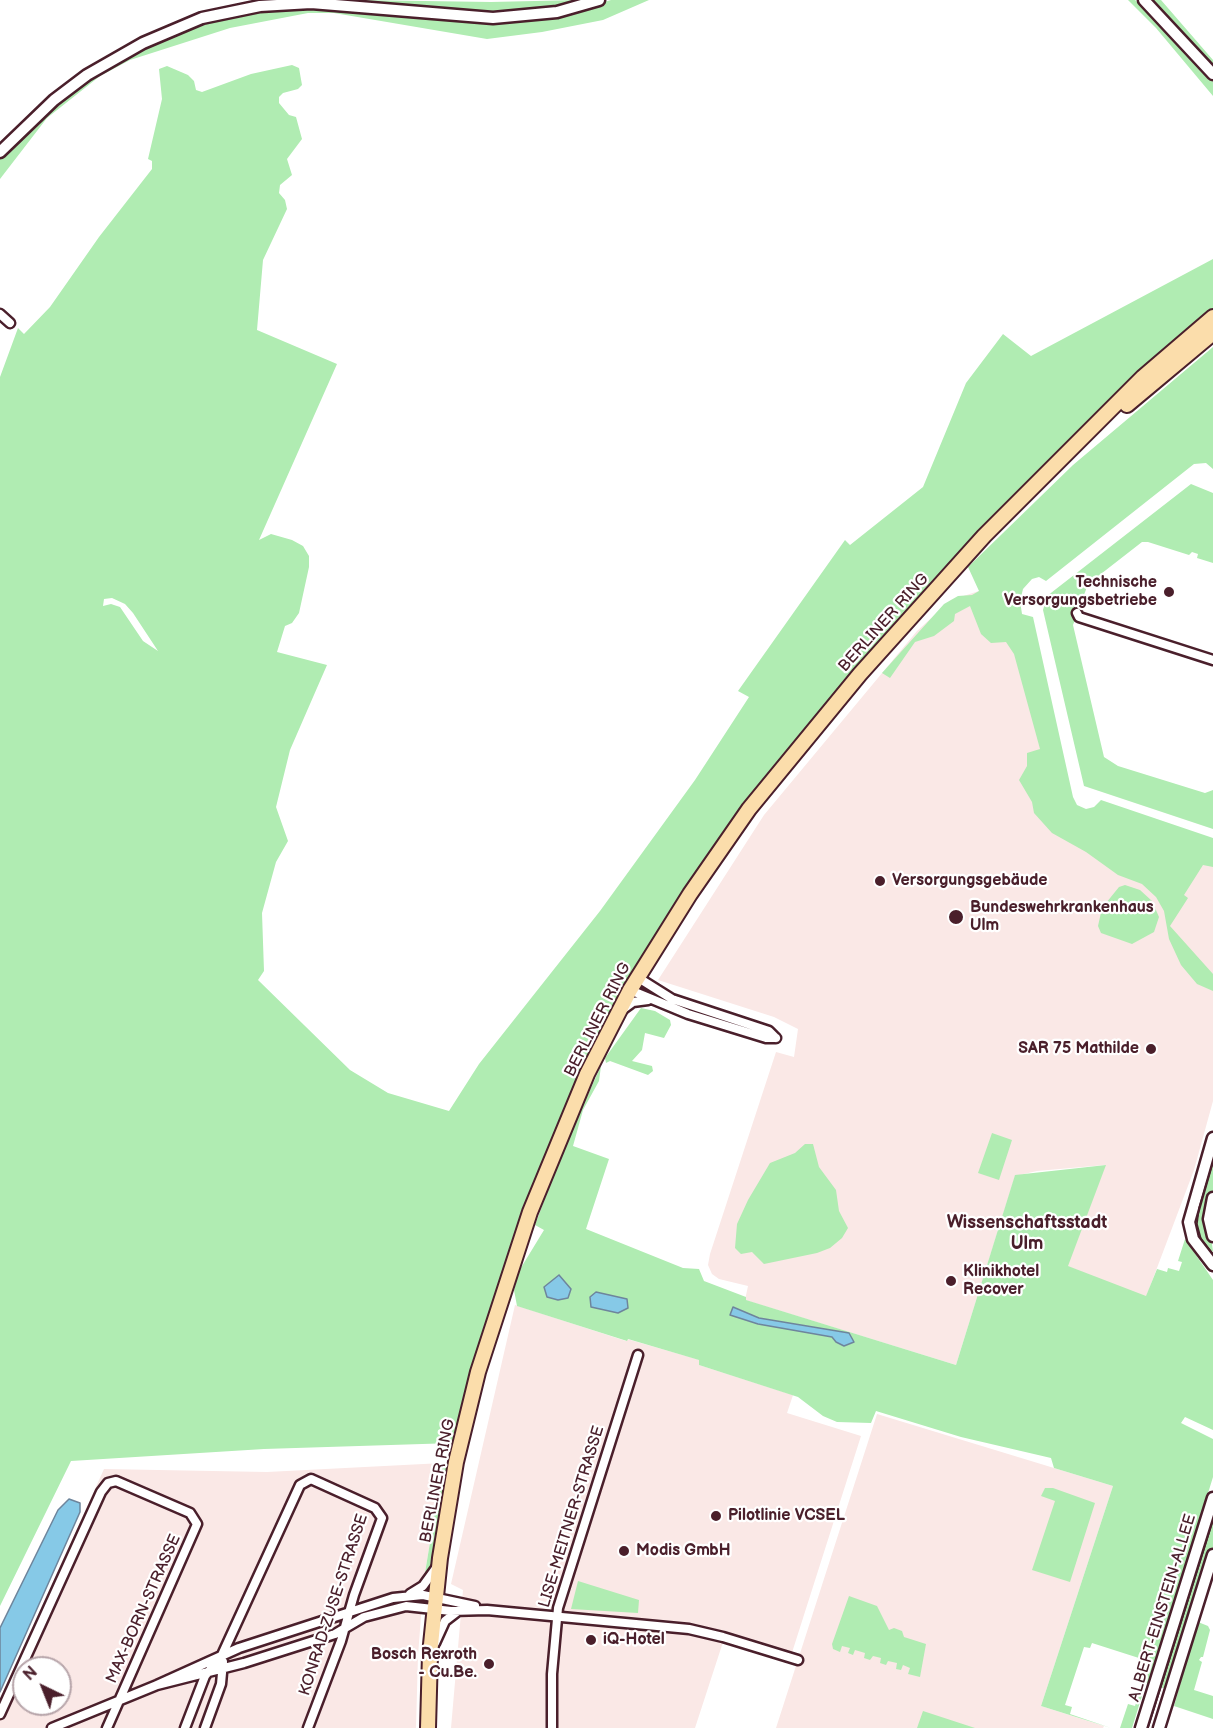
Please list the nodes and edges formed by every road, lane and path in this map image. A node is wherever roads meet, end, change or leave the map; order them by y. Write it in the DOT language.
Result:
graph roads {
  1 [pos="599,0"];
  2 [pos="1144,0"];
  3 [pos="1213,74"];
  4 [pos="0,152"];
  5 [pos="0,314"];
  6 [pos="1213,317"];
  7 [pos="10,323"];
  8 [pos="1213,333"];
  9 [pos="1065,456"];
  10 [pos="1077,613"];
  11 [pos="1213,660"];
  12 [pos="634,983"];
  13 [pos="649,999"];
  14 [pos="619,1012"];
  15 [pos="1213,1138"];
  16 [pos="1213,1198"];
  17 [pos="1213,1236"];
  18 [pos="1213,1266"];
  19 [pos="638,1354"];
  20 [pos="1213,1498"];
  21 [pos="1213,1555"];
  22 [pos="440,1558"];
  23 [pos="410,1594"];
  24 [pos="434,1602"];
  25 [pos="461,1610"];
  26 [pos="488,1610"];
  27 [pos="350,1612"];
  28 [pos="556,1616"];
  29 [pos="345,1628"];
  30 [pos="430,1654"];
  31 [pos="222,1655"];
  32 [pos="798,1660"];
  33 [pos="223,1667"];
  34 [pos="209,1671"];
  35 [pos="157,1685"];
  36 [pos="119,1700"];
  37 [pos="0,1714"];
  38 [pos="52,1728"];
  39 [pos="107,1728"];
  40 [pos="185,1728"];
  41 [pos="205,1728"];
  42 [pos="308,1728"];
  43 [pos="428,1728"];
  44 [pos="552,1728"];
  45 [pos="1141,1728"];
  46 [pos="1159,1728"];
  1 -- 4 [label="street"];
  2 -- 3 [label="street"];
  5 -- 7 [label="street"];
  6 -- 9 [label="main road, BERLINER RING"];
  8 -- 9 [label="main road, BERLINER RING"];
  9 -- 12 [label="main road, BERLINER RING"];
  10 -- 11 [label="street"];
  12 -- 13 [label="street"];
  12 -- 13 [label="street"];
  12 -- 14 [label="main road, BERLINER RING"];
  13 -- 14 [label="street"];
  14 -- 22 [label="main road, BERLINER RING"];
  15 -- 18 [label="street"];
  16 -- 17 [label="street"];
  19 -- 28 [label="street, LISE-MEITNER-STRASSE"];
  20 -- 45 [label="street, ALBERT-EINSTEIN-ALLEE"];
  21 -- 46 [label="street, ALBERT-EINSTEIN-ALLEE"];
  22 -- 23 [label="street"];
  22 -- 24 [label="main road, BERLINER RING"];
  23 -- 24 [label="street"];
  23 -- 27 [label="street"];
  24 -- 25 [label="street"];
  24 -- 26 [label="street"];
  24 -- 29 [label="street"];
  24 -- 30 [label="main road, BERLINER RING"];
  25 -- 26 [label="street"];
  25 -- 30 [label="street"];
  26 -- 28 [label="street"];
  27 -- 29 [label="street, KONRAD-ZUSE-STRASSE"];
  27 -- 31 [label="street"];
  27 -- 31 [label="street, KONRAD-ZUSE-STRASSE"];
  28 -- 32 [label="street"];
  28 -- 44 [label="street, LISE-MEITNER-STRASSE"];
  29 -- 33 [label="street"];
  29 -- 42 [label="street, KONRAD-ZUSE-STRASSE"];
  30 -- 43 [label="main road, BERLINER RING"];
  31 -- 33 [label="street"];
  31 -- 34 [label="street"];
  31 -- 35 [label="street"];
  33 -- 34 [label="street"];
  33 -- 41 [label="street"];
  34 -- 35 [label="street"];
  34 -- 40 [label="street"];
  35 -- 36 [label="street"];
  36 -- 37 [label="street, MAX-BORN-STRASSE"];
  36 -- 38 [label="street"];
  36 -- 39 [label="street, MAX-BORN-STRASSE"];
}
